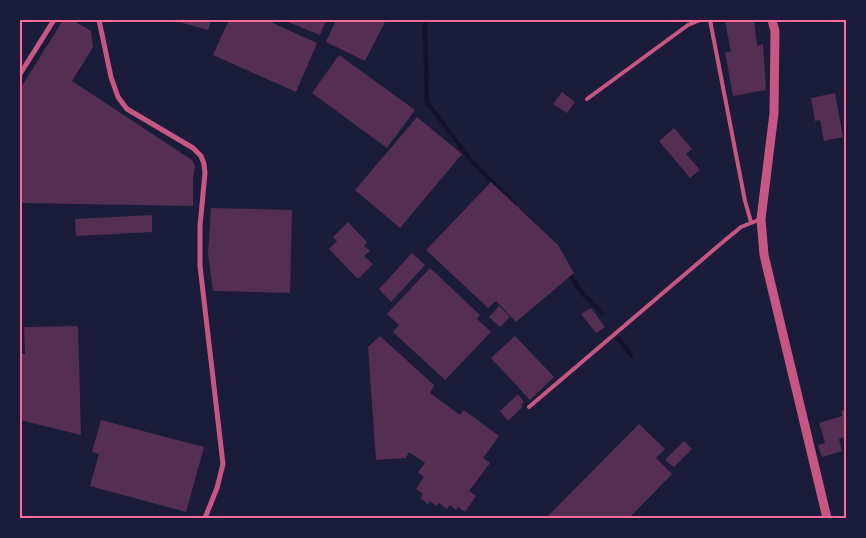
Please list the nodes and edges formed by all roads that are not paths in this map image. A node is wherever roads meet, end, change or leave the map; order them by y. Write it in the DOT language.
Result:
graph roads {
  1 [pos="54,20"];
  2 [pos="99,20"];
  3 [pos="700,20"];
  4 [pos="710,20"];
  5 [pos="772,20"];
  6 [pos="20,74"];
  7 [pos="587,99"];
  8 [pos="761,219"];
  9 [pos="752,222"];
  10 [pos="529,407"];
  11 [pos="205,518"];
  12 [pos="827,518"];
  1 -- 6 [label="street"];
  2 -- 11 [label="street"];
  3 -- 7 [label="lane"];
  4 -- 9 [label="lane"];
  5 -- 8 [label="street"];
  8 -- 9 [label="lane"];
  8 -- 12 [label="street"];
  9 -- 10 [label="lane"];
}
